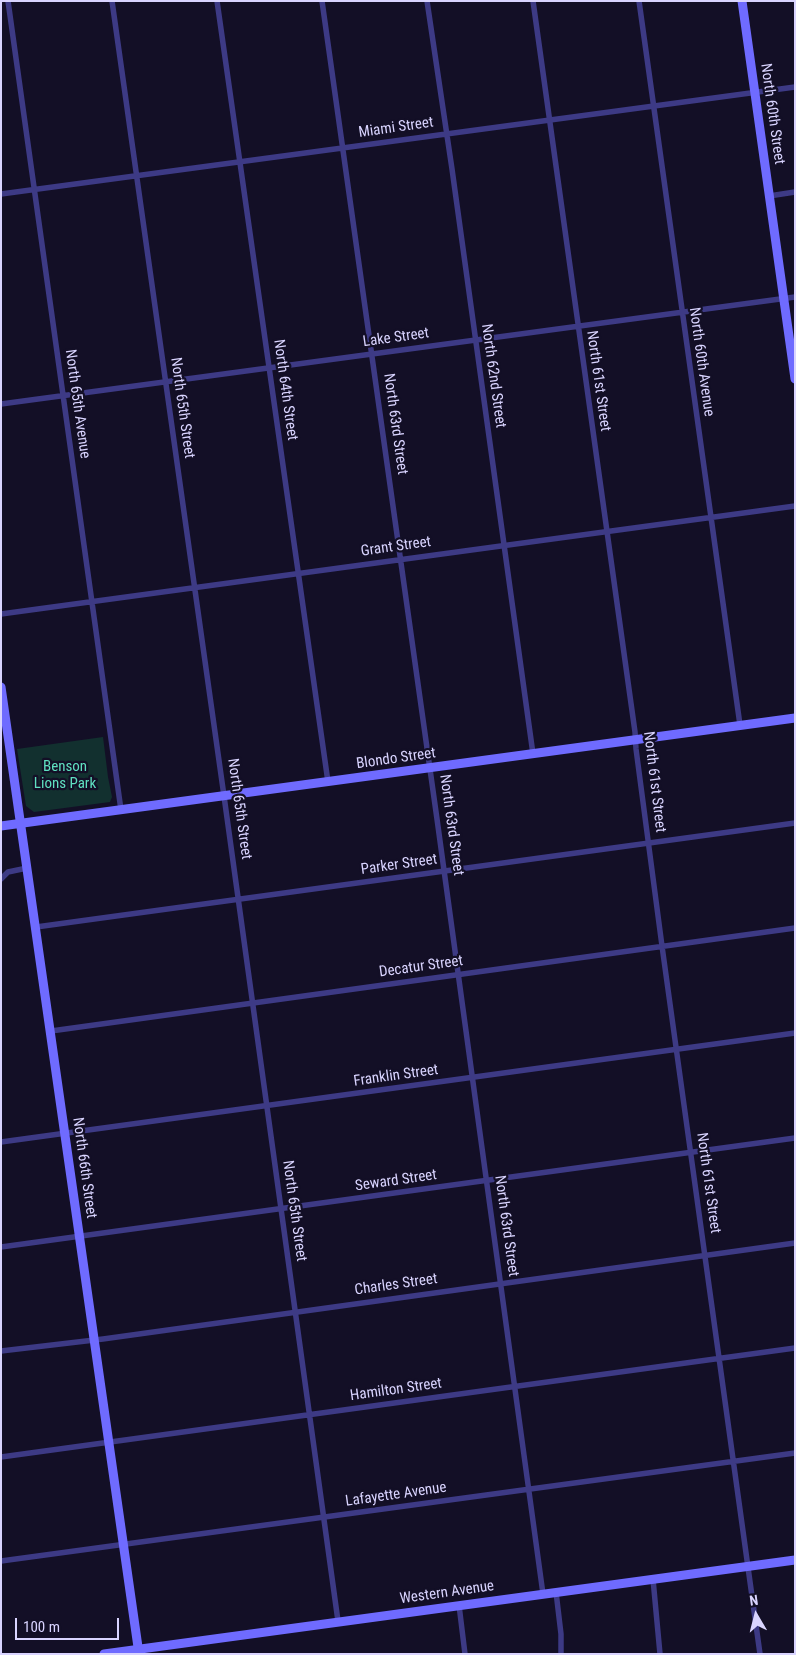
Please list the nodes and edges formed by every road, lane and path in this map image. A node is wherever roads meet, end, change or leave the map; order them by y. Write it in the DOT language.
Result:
graph roads {
  1 [pos="8,1"];
  2 [pos="112,1"];
  3 [pos="217,1"];
  4 [pos="322,1"];
  5 [pos="427,1"];
  6 [pos="533,1"];
  7 [pos="639,1"];
  8 [pos="742,1"];
  9 [pos="795,87"];
  10 [pos="755,93"];
  11 [pos="653,106"];
  12 [pos="550,120"];
  13 [pos="447,134"];
  14 [pos="343,148"];
  15 [pos="240,162"];
  16 [pos="137,176"];
  17 [pos="34,190"];
  18 [pos="795,192"];
  19 [pos="1,194"];
  20 [pos="769,196"];
  21 [pos="795,297"];
  22 [pos="783,299"];
  23 [pos="681,312"];
  24 [pos="578,326"];
  25 [pos="475,340"];
  26 [pos="372,354"];
  27 [pos="269,367"];
  28 [pos="795,379"];
  29 [pos="166,382"];
  30 [pos="63,396"];
  31 [pos="1,404"];
  32 [pos="795,506"];
  33 [pos="710,518"];
  34 [pos="607,531"];
  35 [pos="504,545"];
  36 [pos="401,559"];
  37 [pos="298,574"];
  38 [pos="195,588"];
  39 [pos="92,602"];
  40 [pos="1,614"];
  41 [pos="1,687"];
  42 [pos="795,718"];
  43 [pos="740,725"];
  44 [pos="635,740"];
  45 [pos="533,754"];
  46 [pos="430,768"];
  47 [pos="328,782"];
  48 [pos="224,796"];
  49 [pos="121,810"];
  50 [pos="795,823"];
  51 [pos="21,824"];
  52 [pos="1,826"];
  53 [pos="649,843"];
  54 [pos="27,868"];
  55 [pos="444,871"];
  56 [pos="1,879"];
  57 [pos="238,900"];
  58 [pos="36,927"];
  59 [pos="795,928"];
  60 [pos="662,946"];
  61 [pos="459,974"];
  62 [pos="253,1003"];
  63 [pos="51,1031"];
  64 [pos="795,1033"];
  65 [pos="677,1049"];
  66 [pos="473,1078"];
  67 [pos="267,1106"];
  68 [pos="65,1134"];
  69 [pos="795,1138"];
  70 [pos="1,1142"];
  71 [pos="691,1152"];
  72 [pos="487,1180"];
  73 [pos="281,1209"];
  74 [pos="80,1236"];
  75 [pos="795,1243"];
  76 [pos="1,1247"];
  77 [pos="705,1255"];
  78 [pos="501,1284"];
  79 [pos="295,1312"];
  80 [pos="94,1340"];
  81 [pos="795,1348"];
  82 [pos="1,1351"];
  83 [pos="720,1358"];
  84 [pos="515,1387"];
  85 [pos="309,1415"];
  86 [pos="109,1442"];
  87 [pos="795,1453"];
  88 [pos="1,1457"];
  89 [pos="734,1462"];
  90 [pos="529,1490"];
  91 [pos="324,1518"];
  92 [pos="123,1545"];
  93 [pos="795,1560"];
  94 [pos="1,1562"];
  95 [pos="749,1566"];
  96 [pos="653,1579"];
  97 [pos="556,1592"];
  98 [pos="543,1594"];
  99 [pos="459,1605"];
  100 [pos="338,1621"];
  101 [pos="138,1652"];
  102 [pos="104,1654"];
  103 [pos="465,1654"];
  104 [pos="561,1654"];
  105 [pos="660,1654"];
  106 [pos="760,1654"];
  1 -- 17 [label="street, North 65th Avenue"];
  2 -- 16 [label="street, North 65th Street"];
  3 -- 15 [label="street, North 64th Street"];
  4 -- 14 [label="street, North 63rd Street"];
  5 -- 13 [label="street, North 62nd Street"];
  6 -- 12 [label="street, North 61st Street"];
  7 -- 11 [label="street, North 60th Avenue"];
  8 -- 10 [label="street, North 60th Street"];
  9 -- 10 [label="street, Miami Street"];
  10 -- 11 [label="street, Miami Street"];
  10 -- 20 [label="street, North 60th Street"];
  11 -- 12 [label="street, Miami Street"];
  11 -- 23 [label="street, North 60th Avenue"];
  12 -- 13 [label="street, Miami Street"];
  12 -- 24 [label="street, North 61st Street"];
  13 -- 14 [label="street, Miami Street"];
  13 -- 25 [label="street, North 62nd Street"];
  14 -- 15 [label="street, Miami Street"];
  14 -- 26 [label="street, North 63rd Street"];
  15 -- 16 [label="street, Miami Street"];
  15 -- 27 [label="street, North 64th Street"];
  16 -- 17 [label="street, Miami Street"];
  16 -- 29 [label="street, North 65th Street"];
  17 -- 19 [label="street, Miami Street"];
  17 -- 30 [label="street, North 65th Avenue"];
  18 -- 20 [label="street"];
  20 -- 22 [label="street, North 60th Street"];
  21 -- 22 [label="street, Lake Street"];
  22 -- 23 [label="street, Lake Street"];
  22 -- 28 [label="street, North 60th Street"];
  23 -- 24 [label="street, Lake Street"];
  23 -- 33 [label="street, North 60th Avenue"];
  24 -- 25 [label="street, Lake Street"];
  24 -- 34 [label="street, North 61st Street"];
  25 -- 26 [label="street, Lake Street"];
  25 -- 35 [label="street, North 62nd Street"];
  26 -- 27 [label="street, Lake Street"];
  26 -- 36 [label="street, North 63rd Street"];
  27 -- 29 [label="street, Lake Street"];
  27 -- 37 [label="street, North 64th Street"];
  29 -- 30 [label="street, Lake Street"];
  29 -- 38 [label="street, North 65th Street"];
  30 -- 31 [label="street, Lake Street"];
  30 -- 39 [label="street, North 65th Avenue"];
  32 -- 33 [label="street, Grant Street"];
  33 -- 34 [label="street, Grant Street"];
  33 -- 43 [label="street, North 60th Avenue"];
  34 -- 35 [label="street, Grant Street"];
  34 -- 44 [label="street, North 61st Street"];
  35 -- 36 [label="street, Grant Street"];
  35 -- 45 [label="street, North 62nd Street"];
  36 -- 37 [label="street, Grant Street"];
  36 -- 46 [label="street, North 63rd Street"];
  37 -- 38 [label="street, Grant Street"];
  37 -- 47 [label="street, North 64th Street"];
  38 -- 39 [label="street, Grant Street"];
  38 -- 48 [label="street, North 65th Street"];
  39 -- 40 [label="street, Grant Street"];
  39 -- 49 [label="street, North 65th Avenue"];
  41 -- 51 [label="street, North 66th Street"];
  42 -- 43 [label="street, Blondo Street"];
  43 -- 44 [label="street, Blondo Street"];
  44 -- 45 [label="street, Blondo Street"];
  44 -- 53 [label="street, North 61st Street"];
  45 -- 46 [label="street, Blondo Street"];
  46 -- 47 [label="street, Blondo Street"];
  46 -- 55 [label="street, North 63rd Street"];
  47 -- 48 [label="street, Blondo Street"];
  48 -- 49 [label="street, Blondo Street"];
  48 -- 57 [label="street, North 65th Street"];
  49 -- 51 [label="street, Blondo Street"];
  50 -- 53 [label="street, Parker Street"];
  51 -- 52 [label="street, Blondo Street"];
  51 -- 54 [label="street, North 66th Street"];
  53 -- 55 [label="street, Parker Street"];
  53 -- 60 [label="street, North 61st Street"];
  54 -- 56 [label="street"];
  54 -- 58 [label="street, North 66th Street"];
  55 -- 57 [label="street, Parker Street"];
  55 -- 61 [label="street, North 63rd Street"];
  57 -- 58 [label="street, Parker Street"];
  57 -- 62 [label="street, North 65th Street"];
  58 -- 63 [label="street, North 66th Street"];
  59 -- 60 [label="street, Decatur Street"];
  60 -- 61 [label="street, Decatur Street"];
  60 -- 65 [label="street, North 61st Street"];
  61 -- 62 [label="street, Decatur Street"];
  61 -- 66 [label="street, North 63rd Street"];
  62 -- 63 [label="street, Decatur Street"];
  62 -- 67 [label="street, North 65th Street"];
  63 -- 68 [label="street, North 66th Street"];
  64 -- 65 [label="street, Franklin Street"];
  65 -- 66 [label="street, Franklin Street"];
  65 -- 71 [label="street, North 61st Street"];
  66 -- 67 [label="street, Franklin Street"];
  66 -- 72 [label="street, North 63rd Street"];
  67 -- 68 [label="street, Franklin Street"];
  67 -- 73 [label="street, North 65th Street"];
  68 -- 70 [label="street, Franklin Street"];
  68 -- 74 [label="street, North 66th Street"];
  69 -- 71 [label="street, Seward Street"];
  71 -- 72 [label="street, Seward Street"];
  71 -- 77 [label="street, North 61st Street"];
  72 -- 73 [label="street, Seward Street"];
  72 -- 78 [label="street, North 63rd Street"];
  73 -- 74 [label="street, Seward Street"];
  73 -- 79 [label="street, North 65th Street"];
  74 -- 76 [label="street, Seward Street"];
  74 -- 80 [label="street, North 66th Street"];
  75 -- 77 [label="street, Charles Street"];
  77 -- 78 [label="street, Charles Street"];
  77 -- 83 [label="street, North 61st Street"];
  78 -- 79 [label="street, Charles Street"];
  78 -- 84 [label="street, North 63rd Street"];
  79 -- 80 [label="street, Charles Street"];
  79 -- 85 [label="street, North 65th Street"];
  80 -- 82 [label="street, Charles Street"];
  80 -- 86 [label="street, North 66th Street"];
  81 -- 83 [label="street, Hamilton Street"];
  83 -- 84 [label="street, Hamilton Street"];
  83 -- 89 [label="street, North 61st Street"];
  84 -- 85 [label="street, Hamilton Street"];
  84 -- 90 [label="street, North 63rd Street"];
  85 -- 86 [label="street, Hamilton Street"];
  85 -- 91 [label="street, North 65th Street"];
  86 -- 88 [label="street, Hamilton Street"];
  86 -- 92 [label="street, North 66th Street"];
  87 -- 89 [label="street, Lafayette Avenue"];
  89 -- 90 [label="street, Lafayette Avenue"];
  89 -- 95 [label="street, North 61st Street"];
  90 -- 91 [label="street, Lafayette Avenue"];
  90 -- 98 [label="street, North 63rd Street"];
  91 -- 92 [label="street, Lafayette Avenue"];
  91 -- 100 [label="street, North 65th Street"];
  92 -- 94 [label="street, Lafayette Avenue"];
  92 -- 101 [label="street, North 66th Street"];
  93 -- 95 [label="street, Western Avenue"];
  95 -- 96 [label="street, Western Avenue"];
  95 -- 106 [label="street, North 61st Street"];
  96 -- 97 [label="street, Western Avenue"];
  96 -- 105 [label="street"];
  97 -- 98 [label="street, Western Avenue"];
  97 -- 104 [label="street"];
  98 -- 99 [label="street, Western Avenue"];
  99 -- 100 [label="street, Western Avenue"];
  99 -- 103 [label="street"];
  100 -- 101 [label="street, Western Avenue"];
  101 -- 102 [label="street, Western Avenue"];
}
